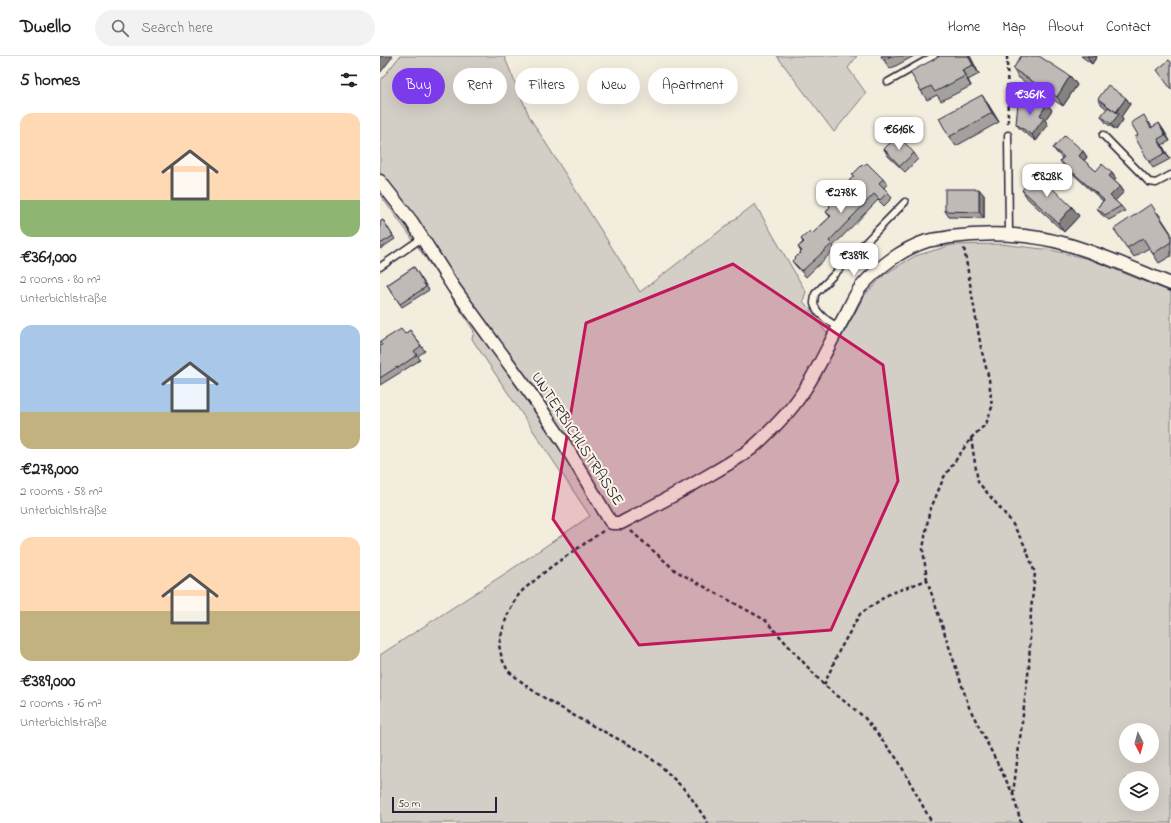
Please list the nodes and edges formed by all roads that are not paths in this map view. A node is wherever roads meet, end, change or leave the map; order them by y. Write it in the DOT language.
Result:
graph roads {
  1 [pos="934,56"];
  2 [pos="888,82"];
  3 [pos="1008,135"];
  4 [pos="1103,135"];
  5 [pos="1171,175"];
  6 [pos="380,181"];
  7 [pos="905,202"];
  8 [pos="1009,234"];
  9 [pos="422,238"];
  10 [pos="380,267"];
  11 [pos="1171,284"];
  12 [pos="838,327"];
  1 -- 2 [label="lane"];
  3 -- 8 [label="lane"];
  4 -- 5 [label="lane"];
  6 -- 9 [label="street, UNTERBICHLSTRASSE"];
  7 -- 12 [label="lane"];
  8 -- 11 [label="street, UNTERBICHLSTRASSE"];
  8 -- 12 [label="street, UNTERBICHLSTRASSE"];
  9 -- 10 [label="lane"];
  9 -- 12 [label="street, UNTERBICHLSTRASSE"];
}
